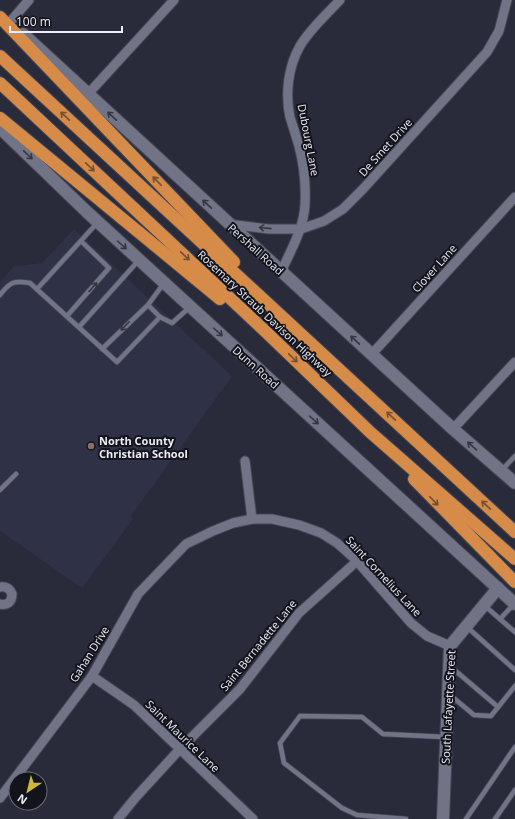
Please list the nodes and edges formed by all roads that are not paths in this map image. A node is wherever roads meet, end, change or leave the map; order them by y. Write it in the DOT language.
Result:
graph roads {
  1 [pos="29,0"];
  2 [pos="174,0"];
  3 [pos="340,0"];
  4 [pos="507,0"];
  5 [pos="0,12"];
  6 [pos="5,19"];
  7 [pos="0,56"];
  8 [pos="0,83"];
  9 [pos="88,94"];
  10 [pos="0,118"];
  11 [pos="0,128"];
  12 [pos="515,197"];
  13 [pos="98,222"];
  14 [pos="228,224"];
  15 [pos="301,229"];
  16 [pos="81,241"];
  17 [pos="139,260"];
  18 [pos="281,272"];
  19 [pos="164,283"];
  20 [pos="37,289"];
  21 [pos="0,295"];
  22 [pos="148,305"];
  23 [pos="190,306"];
  24 [pos="67,316"];
  25 [pos="160,317"];
  26 [pos="79,327"];
  27 [pos="265,331"];
  28 [pos="300,331"];
  29 [pos="102,349"];
  30 [pos="371,355"];
  31 [pos="515,362"];
  32 [pos="453,430"];
  33 [pos="370,432"];
  34 [pos="515,456"];
  35 [pos="245,461"];
  36 [pos="501,471"];
  37 [pos="16,474"];
  38 [pos="515,483"];
  39 [pos="0,490"];
  40 [pos="252,519"];
  41 [pos="515,532"];
  42 [pos="186,544"];
  43 [pos="515,559"];
  44 [pos="356,562"];
  45 [pos="515,582"];
  46 [pos="0,587"];
  47 [pos="498,588"];
  48 [pos="0,604"];
  49 [pos="515,604"];
  50 [pos="484,605"];
  51 [pos="500,619"];
  52 [pos="466,626"];
  53 [pos="515,632"];
  54 [pos="450,646"];
  55 [pos="449,665"];
  56 [pos="515,670"];
  57 [pos="92,676"];
  58 [pos="515,686"];
  59 [pos="448,693"];
  60 [pos="498,707"];
  61 [pos="446,737"];
  62 [pos="515,747"];
  63 [pos="180,749"];
  64 [pos="515,790"];
  65 [pos="0,798"];
  66 [pos="118,819"];
  67 [pos="253,819"];
  68 [pos="406,819"];
  69 [pos="443,819"];
  70 [pos="466,819"];
  71 [pos="495,819"];
  1 -- 6 [label="street"];
  2 -- 9 [label="street"];
  3 -- 15 [label="street, Dubourg Lane"];
  4 -- 15 [label="street, De Smet Drive"];
  5 -- 6 [label="street, Pershall Road"];
  6 -- 9 [label="street, Pershall Road"];
  28 -- 6 [label="highway, one-way"];
  28 -- 7 [label="highway, Rosemary Straub Davison Highway, one-way"];
  8 -- 27 [label="highway, Rosemary Straub Davison Highway, one-way"];
  14 -- 9 [label="street, Pershall Road, one-way"];
  10 -- 27 [label="highway"];
  11 -- 13 [label="street, Dunn Road, one-way"];
  12 -- 30 [label="street, Clover Lane"];
  13 -- 16 [label="lane"];
  13 -- 17 [label="street, Dunn Road, one-way"];
  15 -- 14 [label="street, De Smet Drive, one-way"];
  14 -- 18 [label="street, Pershall Road"];
  15 -- 18 [label="street, Dubourg Lane"];
  16 -- 20 [label="lane"];
  24 -- 16 [label="lane, one-way"];
  17 -- 19 [label="street, Dunn Road"];
  17 -- 26 [label="lane"];
  30 -- 18 [label="street, Pershall Road, one-way"];
  19 -- 22 [label="lane"];
  19 -- 23 [label="street, Dunn Road"];
  20 -- 21 [label="lane"];
  20 -- 24 [label="lane"];
  22 -- 25 [label="lane"];
  22 -- 29 [label="lane, one-way"];
  23 -- 25 [label="lane"];
  23 -- 47 [label="street, Dunn Road, one-way"];
  24 -- 26 [label="lane"];
  25 -- 29 [label="lane"];
  26 -- 29 [label="lane"];
  27 -- 33 [label="highway, Rosemary Straub Davison Highway, one-way"];
  41 -- 28 [label="highway, Rosemary Straub Davison Highway, one-way"];
  30 -- 32 [label="street, Pershall Road"];
  31 -- 32 [label="street"];
  36 -- 32 [label="street, Pershall Road, one-way"];
  33 -- 43 [label="highway, Rosemary Straub Davison Highway"];
  33 -- 45 [label="highway, one-way"];
  34 -- 36 [label="lane"];
  35 -- 40 [label="street"];
  36 -- 38 [label="street, Pershall Road"];
  37 -- 39 [label="lane"];
  40 -- 42 [label="street, Saint Cornelius Lane"];
  40 -- 44 [label="street, Saint Cornelius Lane"];
  42 -- 57 [label="street, Gahan Drive"];
  44 -- 54 [label="street, Saint Cornelius Lane"];
  44 -- 63 [label="street, Saint Bernadette Lane"];
  46 -- 48 [label="street"];
  47 -- 49 [label="street, Dunn Road"];
  47 -- 50 [label="street, South Lafayette Street"];
  49 -- 51 [label="lane"];
  50 -- 51 [label="lane"];
  50 -- 52 [label="street, South Lafayette Street"];
  51 -- 53 [label="lane"];
  52 -- 54 [label="street, South Lafayette Street"];
  52 -- 56 [label="lane"];
  54 -- 55 [label="street, South Lafayette Street"];
  55 -- 59 [label="street, South Lafayette Street"];
  55 -- 60 [label="lane"];
  57 -- 63 [label="street, Saint Maurice Lane"];
  57 -- 65 [label="street, Gahan Drive"];
  58 -- 60 [label="lane"];
  59 -- 60 [label="lane"];
  59 -- 61 [label="street, South Lafayette Street"];
  61 -- 68 [label="lane"];
  61 -- 69 [label="street, South Lafayette Street"];
  62 -- 70 [label="lane"];
  63 -- 66 [label="street, Saint Bernadette Lane"];
  63 -- 67 [label="street, Saint Maurice Lane"];
  64 -- 71 [label="lane"];
}
